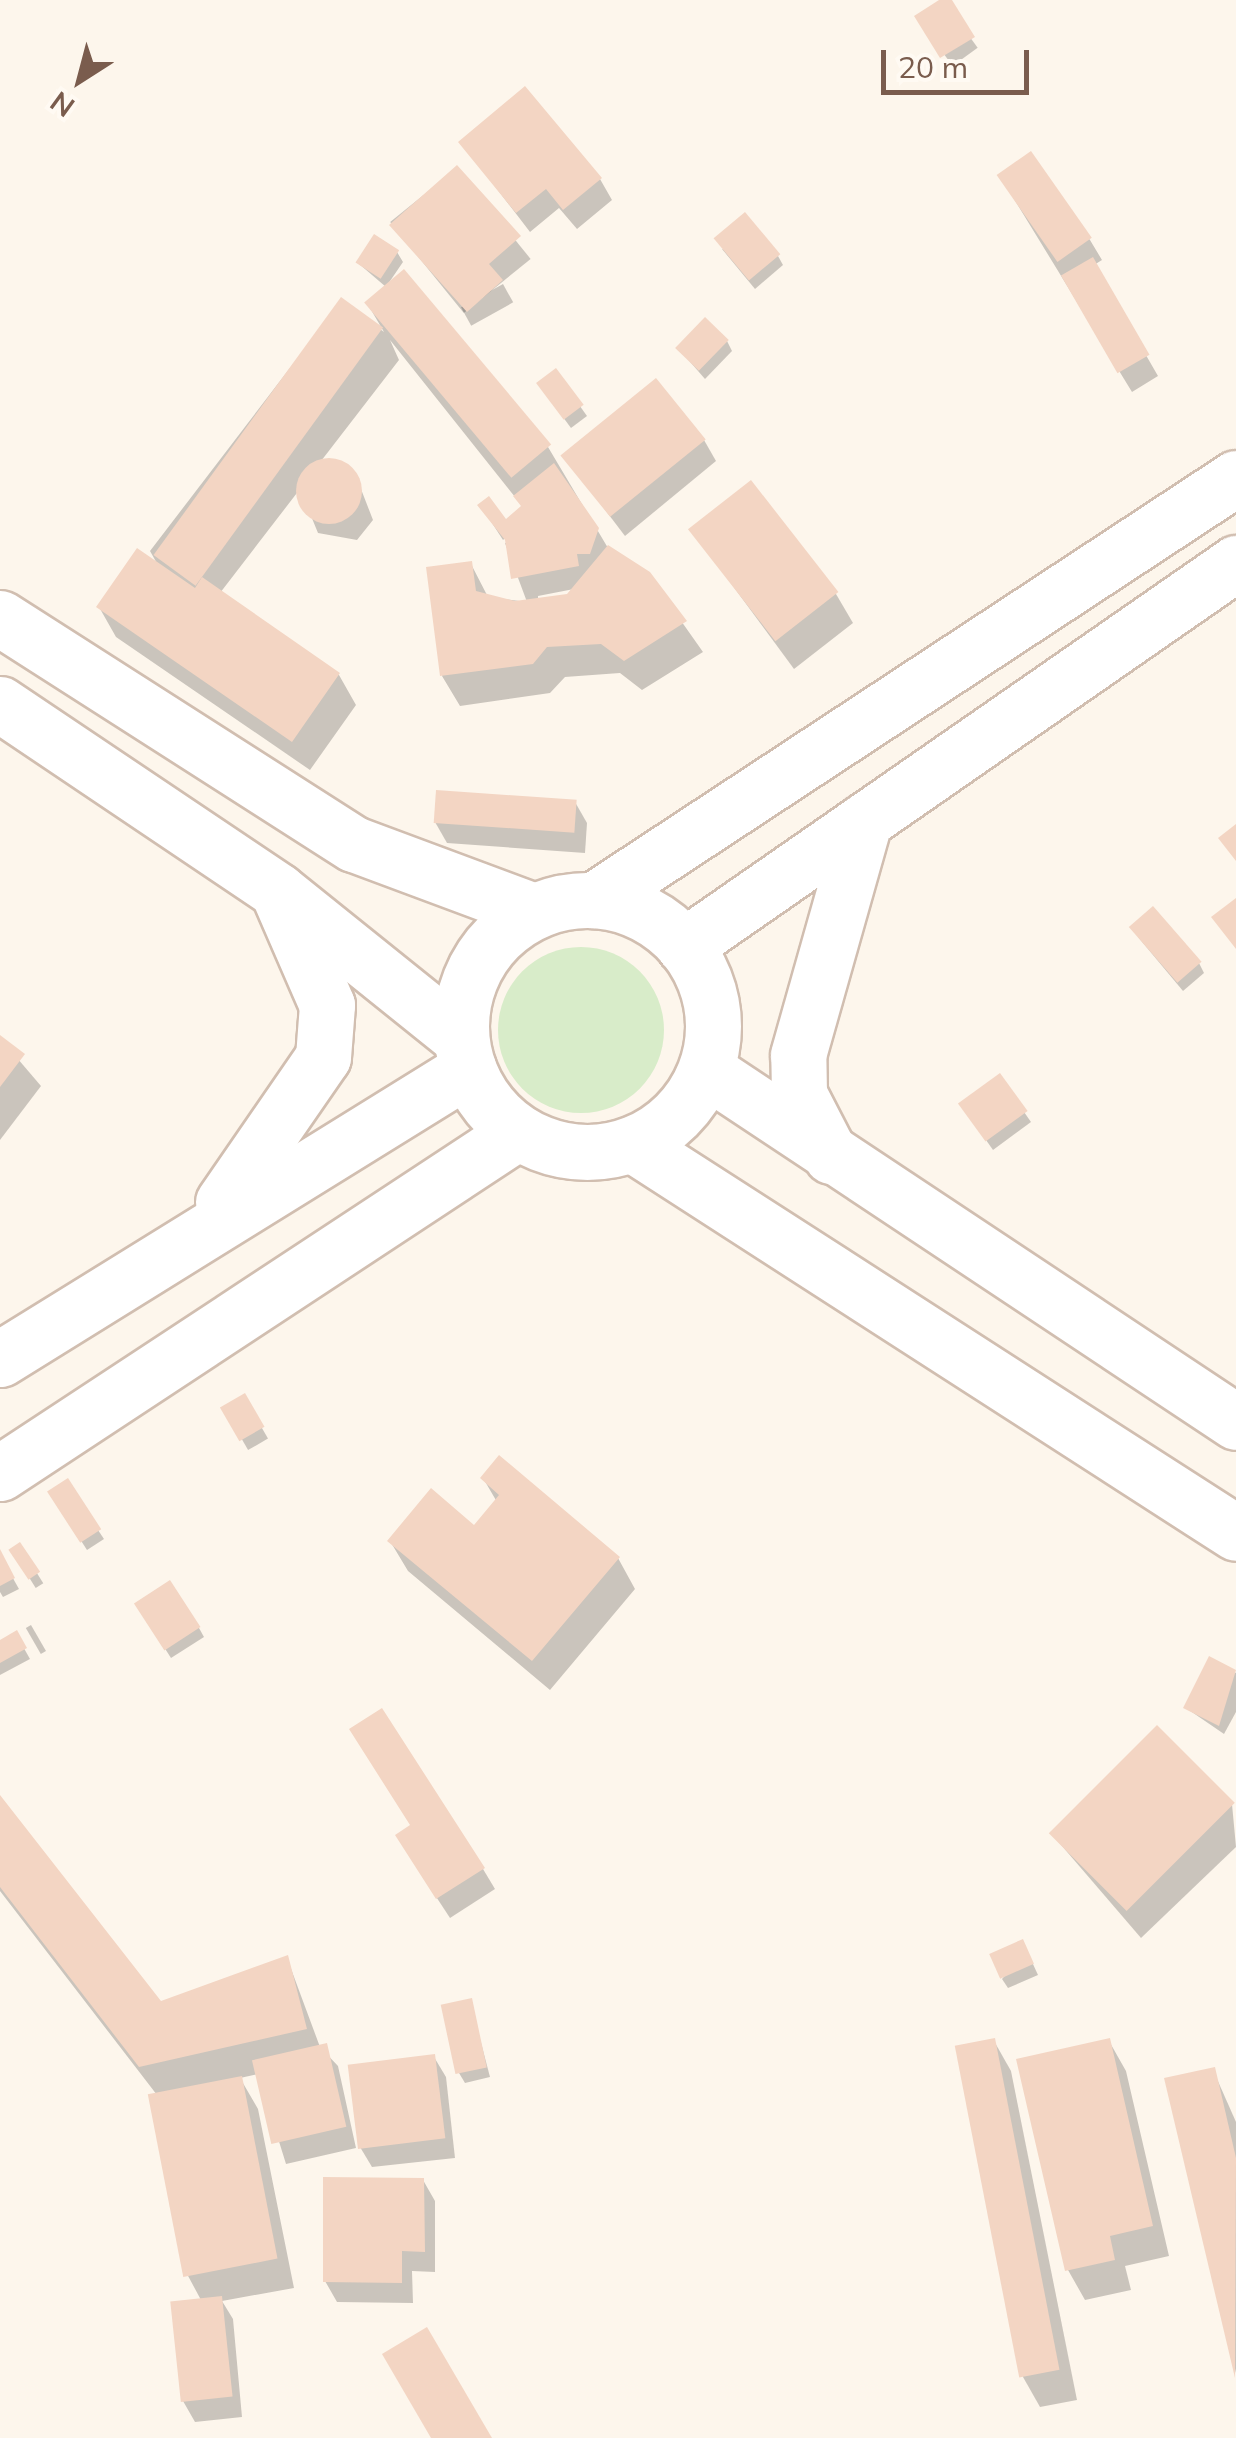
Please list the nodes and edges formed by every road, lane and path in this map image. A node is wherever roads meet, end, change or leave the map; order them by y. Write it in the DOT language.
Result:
graph roads {
  1 [pos="1236,478"];
  2 [pos="1236,563"];
  3 [pos="0,618"];
  4 [pos="0,704"];
  5 [pos="864,821"];
  6 [pos="278,892"];
  7 [pos="594,900"];
  8 [pos="534,911"];
  9 [pos="684,946"];
  10 [pos="464,1054"];
  11 [pos="706,1070"];
  12 [pos="518,1132"];
  13 [pos="632,1144"];
  14 [pos="832,1158"];
  15 [pos="206,1225"];
  16 [pos="0,1359"];
  17 [pos="1236,1422"];
  18 [pos="0,1473"];
  19 [pos="1236,1533"];
  1 -- 7 [label="street"];
  2 -- 5 [label="street"];
  3 -- 8 [label="street"];
  4 -- 6 [label="street"];
  5 -- 9 [label="street"];
  5 -- 14 [label="street"];
  6 -- 10 [label="street"];
  6 -- 15 [label="street"];
  7 -- 8 [label="street"];
  7 -- 9 [label="street"];
  8 -- 10 [label="street"];
  9 -- 11 [label="street"];
  10 -- 12 [label="street"];
  10 -- 15 [label="street"];
  11 -- 13 [label="street"];
  11 -- 14 [label="street"];
  12 -- 13 [label="street"];
  12 -- 18 [label="street"];
  13 -- 19 [label="street"];
  14 -- 17 [label="street"];
  15 -- 16 [label="street"];
}
